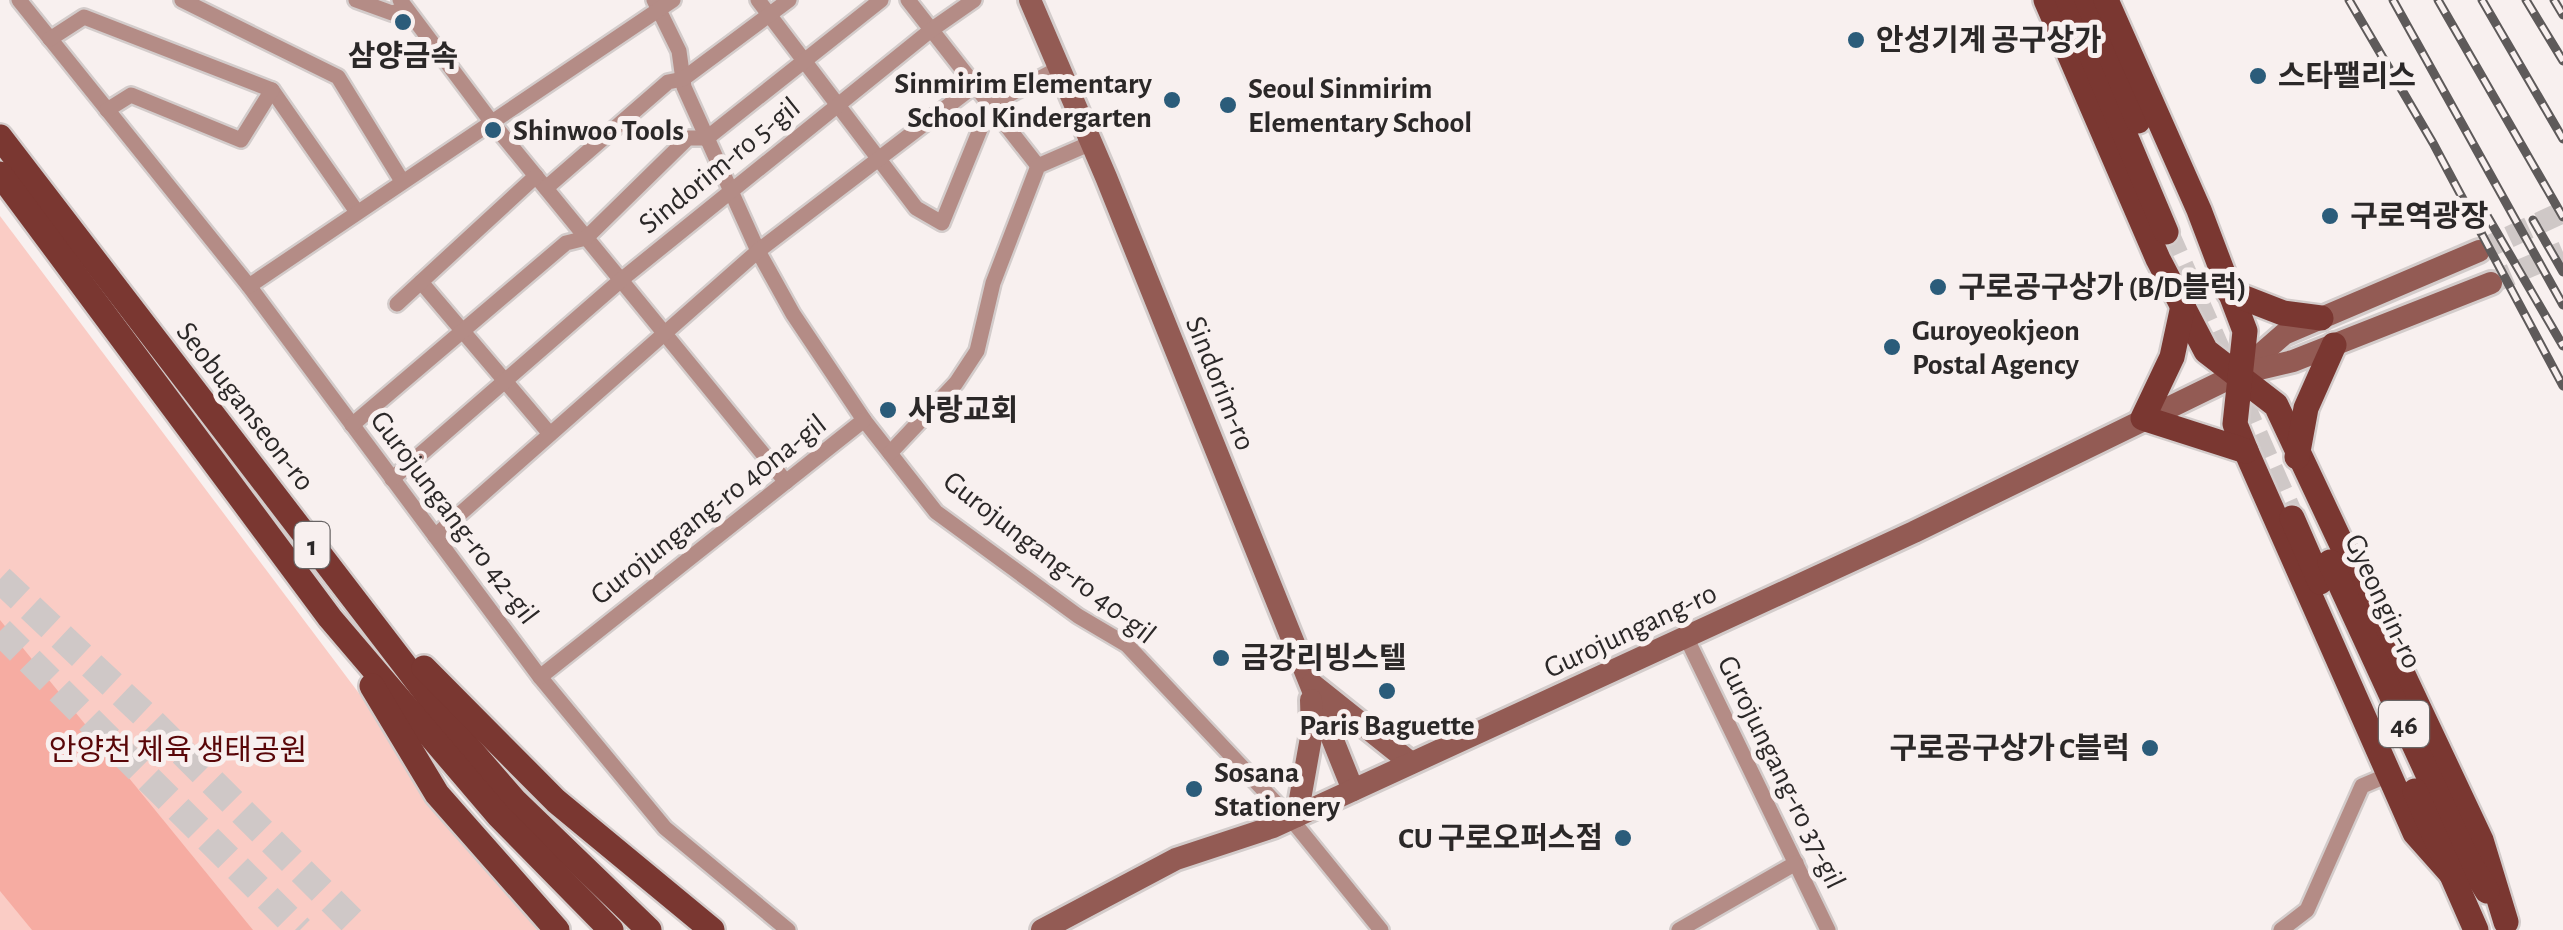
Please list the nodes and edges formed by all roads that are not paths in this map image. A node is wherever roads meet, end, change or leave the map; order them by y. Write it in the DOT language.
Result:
graph roads {
  1 [pos="19,0"];
  2 [pos="182,0"];
  3 [pos="356,0"];
  4 [pos="758,0"];
  5 [pos="789,0"];
  6 [pos="882,0"];
  7 [pos="908,0"];
  8 [pos="974,0"];
  9 [pos="1030,0"];
  10 [pos="2046,0"];
  11 [pos="2068,0"];
  12 [pos="2087,0"];
  13 [pos="2106,0"];
  14 [pos="662,3"];
  15 [pos="403,4"];
  16 [pos="770,15"];
  17 [pos="931,30"];
  18 [pos="50,39"];
  19 [pos="804,61"];
  20 [pos="1059,68"];
  21 [pos="683,79"];
  22 [pos="974,86"];
  23 [pos="272,90"];
  24 [pos="838,105"];
  25 [pos="990,105"];
  26 [pos="107,110"];
  27 [pos="490,120"];
  28 [pos="0,137"];
  29 [pos="707,138"];
  30 [pos="1091,142"];
  31 [pos="880,161"];
  32 [pos="1038,166"];
  33 [pos="0,174"];
  34 [pos="402,181"];
  35 [pos="541,182"];
  36 [pos="731,191"];
  37 [pos="357,212"];
  38 [pos="586,238"];
  39 [pos="758,250"];
  40 [pos="2479,251"];
  41 [pos="621,280"];
  42 [pos="421,282"];
  43 [pos="2491,283"];
  44 [pos="249,286"];
  45 [pos="2229,292"];
  46 [pos="398,304"];
  47 [pos="2183,306"];
  48 [pos="2321,318"];
  49 [pos="463,331"];
  50 [pos="664,333"];
  51 [pos="2334,345"];
  52 [pos="2238,374"];
  53 [pos="505,381"];
  54 [pos="2143,418"];
  55 [pos="864,420"];
  56 [pos="352,425"];
  57 [pos="550,434"];
  58 [pos="2246,451"];
  59 [pos="890,453"];
  60 [pos="2297,457"];
  61 [pos="392,479"];
  62 [pos="786,482"];
  63 [pos="435,536"];
  64 [pos="350,594"];
  65 [pos="330,618"];
  66 [pos="1686,637"];
  67 [pos="540,677"];
  68 [pos="1309,682"];
  69 [pos="1411,763"];
  70 [pos="2388,775"];
  71 [pos="1353,790"];
  72 [pos="1294,818"];
  73 [pos="1796,863"];
  74 [pos="2455,878"];
  75 [pos="1707,914"];
  76 [pos="2508,926"];
  77 [pos="557,930"];
  78 [pos="611,930"];
  79 [pos="650,930"];
  80 [pos="712,930"];
  81 [pos="788,930"];
  82 [pos="1042,930"];
  83 [pos="1381,930"];
  84 [pos="1678,930"];
  85 [pos="1715,930"];
  86 [pos="1828,930"];
  87 [pos="2281,930"];
  88 [pos="2476,930"];
  1 -- 18 [label="street, Gurojungang-ro 42-gil"];
  2 -- 34 [label="street"];
  3 -- 15 [label="street"];
  4 -- 16 [label="street"];
  5 -- 16 [label="street"];
  6 -- 19 [label="street"];
  7 -- 17 [label="street"];
  8 -- 17 [label="street, Sindorim-ro 5-gil"];
  9 -- 20 [label="main road, Sindorim-ro"];
  10 -- 47 [label="main road"];
  11 -- 12 [label="main road"];
  13 -- 45 [label="main road"];
  14 -- 21 [label="street, Gurojungang-ro 40-gil"];
  14 -- 27 [label="street"];
  15 -- 27 [label="street"];
  16 -- 19 [label="street"];
  16 -- 21 [label="street"];
  17 -- 22 [label="street"];
  17 -- 24 [label="street, Sindorim-ro 5-gil"];
  18 -- 23 [label="street"];
  18 -- 26 [label="street, Gurojungang-ro 42-gil"];
  19 -- 24 [label="street"];
  19 -- 29 [label="street"];
  20 -- 25 [label="street"];
  20 -- 30 [label="main road, Sindorim-ro"];
  21 -- 29 [label="street, Gurojungang-ro 40-gil"];
  21 -- 35 [label="street"];
  22 -- 25 [label="street"];
  22 -- 31 [label="street"];
  23 -- 26 [label="street"];
  23 -- 37 [label="street"];
  24 -- 31 [label="street"];
  24 -- 36 [label="street, Sindorim-ro 5-gil"];
  25 -- 31 [label="street"];
  25 -- 32 [label="street"];
  26 -- 44 [label="street, Gurojungang-ro 42-gil"];
  27 -- 34 [label="street"];
  27 -- 35 [label="street"];
  28 -- 64 [label="main road, Seobuganseon-ro / 1"];
  29 -- 36 [label="street, Gurojungang-ro 40-gil"];
  29 -- 38 [label="street"];
  30 -- 32 [label="street"];
  30 -- 68 [label="main road, Sindorim-ro"];
  31 -- 39 [label="street"];
  32 -- 59 [label="street"];
  33 -- 65 [label="main road, Seobuganseon-ro / 1"];
  34 -- 37 [label="street"];
  35 -- 38 [label="street"];
  35 -- 42 [label="street"];
  36 -- 39 [label="street, Gurojungang-ro 40-gil"];
  36 -- 41 [label="street, Sindorim-ro 5-gil"];
  37 -- 44 [label="street"];
  38 -- 41 [label="street"];
  38 -- 49 [label="street"];
  39 -- 50 [label="street"];
  39 -- 55 [label="street, Gurojungang-ro 40-gil"];
  40 -- 48 [label="main road, Gurojungang-ro"];
  41 -- 50 [label="street"];
  41 -- 53 [label="street, Sindorim-ro 5-gil"];
  42 -- 46 [label="street"];
  42 -- 49 [label="street"];
  43 -- 51 [label="main road, Gurojungang-ro"];
  44 -- 56 [label="street, Gurojungang-ro 42-gil"];
  45 -- 48 [label="main road"];
  45 -- 52 [label="main road"];
  47 -- 52 [label="main road"];
  47 -- 54 [label="main road"];
  48 -- 52 [label="main road, Gurojungang-ro"];
  49 -- 53 [label="street"];
  49 -- 56 [label="street"];
  50 -- 57 [label="street"];
  50 -- 62 [label="street"];
  51 -- 52 [label="main road, Gurojungang-ro"];
  51 -- 60 [label="main road"];
  52 -- 54 [label="main road, Gurojungang-ro"];
  52 -- 58 [label="main road"];
  52 -- 60 [label="main road"];
  53 -- 57 [label="street"];
  53 -- 61 [label="street, Sindorim-ro 5-gil"];
  54 -- 58 [label="main road"];
  54 -- 66 [label="main road, Gurojungang-ro"];
  55 -- 59 [label="street, Gurojungang-ro 40-gil"];
  55 -- 62 [label="street, Gurojungang-ro 40na-gil"];
  56 -- 61 [label="street, Gurojungang-ro 42-gil"];
  57 -- 63 [label="street"];
  58 -- 70 [label="main road"];
  59 -- 72 [label="street, Gurojungang-ro 40-gil"];
  60 -- 76 [label="main road"];
  61 -- 63 [label="street, Gurojungang-ro 42-gil"];
  62 -- 67 [label="street, Gurojungang-ro 40na-gil"];
  63 -- 67 [label="street, Gurojungang-ro 42-gil"];
  64 -- 79 [label="main road, Seobuganseon-ro / 1"];
  64 -- 80 [label="main road"];
  65 -- 77 [label="main road"];
  65 -- 78 [label="main road, Seobuganseon-ro / 1"];
  66 -- 69 [label="main road, Gurojungang-ro"];
  66 -- 73 [label="street, Gurojungang-ro 37-gil"];
  67 -- 81 [label="street, Gurojungang-ro 42-gil"];
  68 -- 69 [label="main road"];
  68 -- 71 [label="main road, Sindorim-ro"];
  68 -- 72 [label="main road"];
  69 -- 71 [label="main road, Gurojungang-ro"];
  70 -- 74 [label="main road"];
  70 -- 87 [label="street"];
  71 -- 72 [label="main road, Gurojungang-ro"];
  72 -- 82 [label="main road, Gurojungang-ro"];
  72 -- 83 [label="street, Gurojungang-ro 40-gil"];
  73 -- 75 [label="street"];
  73 -- 86 [label="street, Gurojungang-ro 37-gil"];
  74 -- 76 [label="main road, Gyeongin-ro / 46"];
  74 -- 88 [label="main road, Gyeongin-ro / 46"];
  75 -- 84 [label="street"];
  75 -- 85 [label="street"];
}
